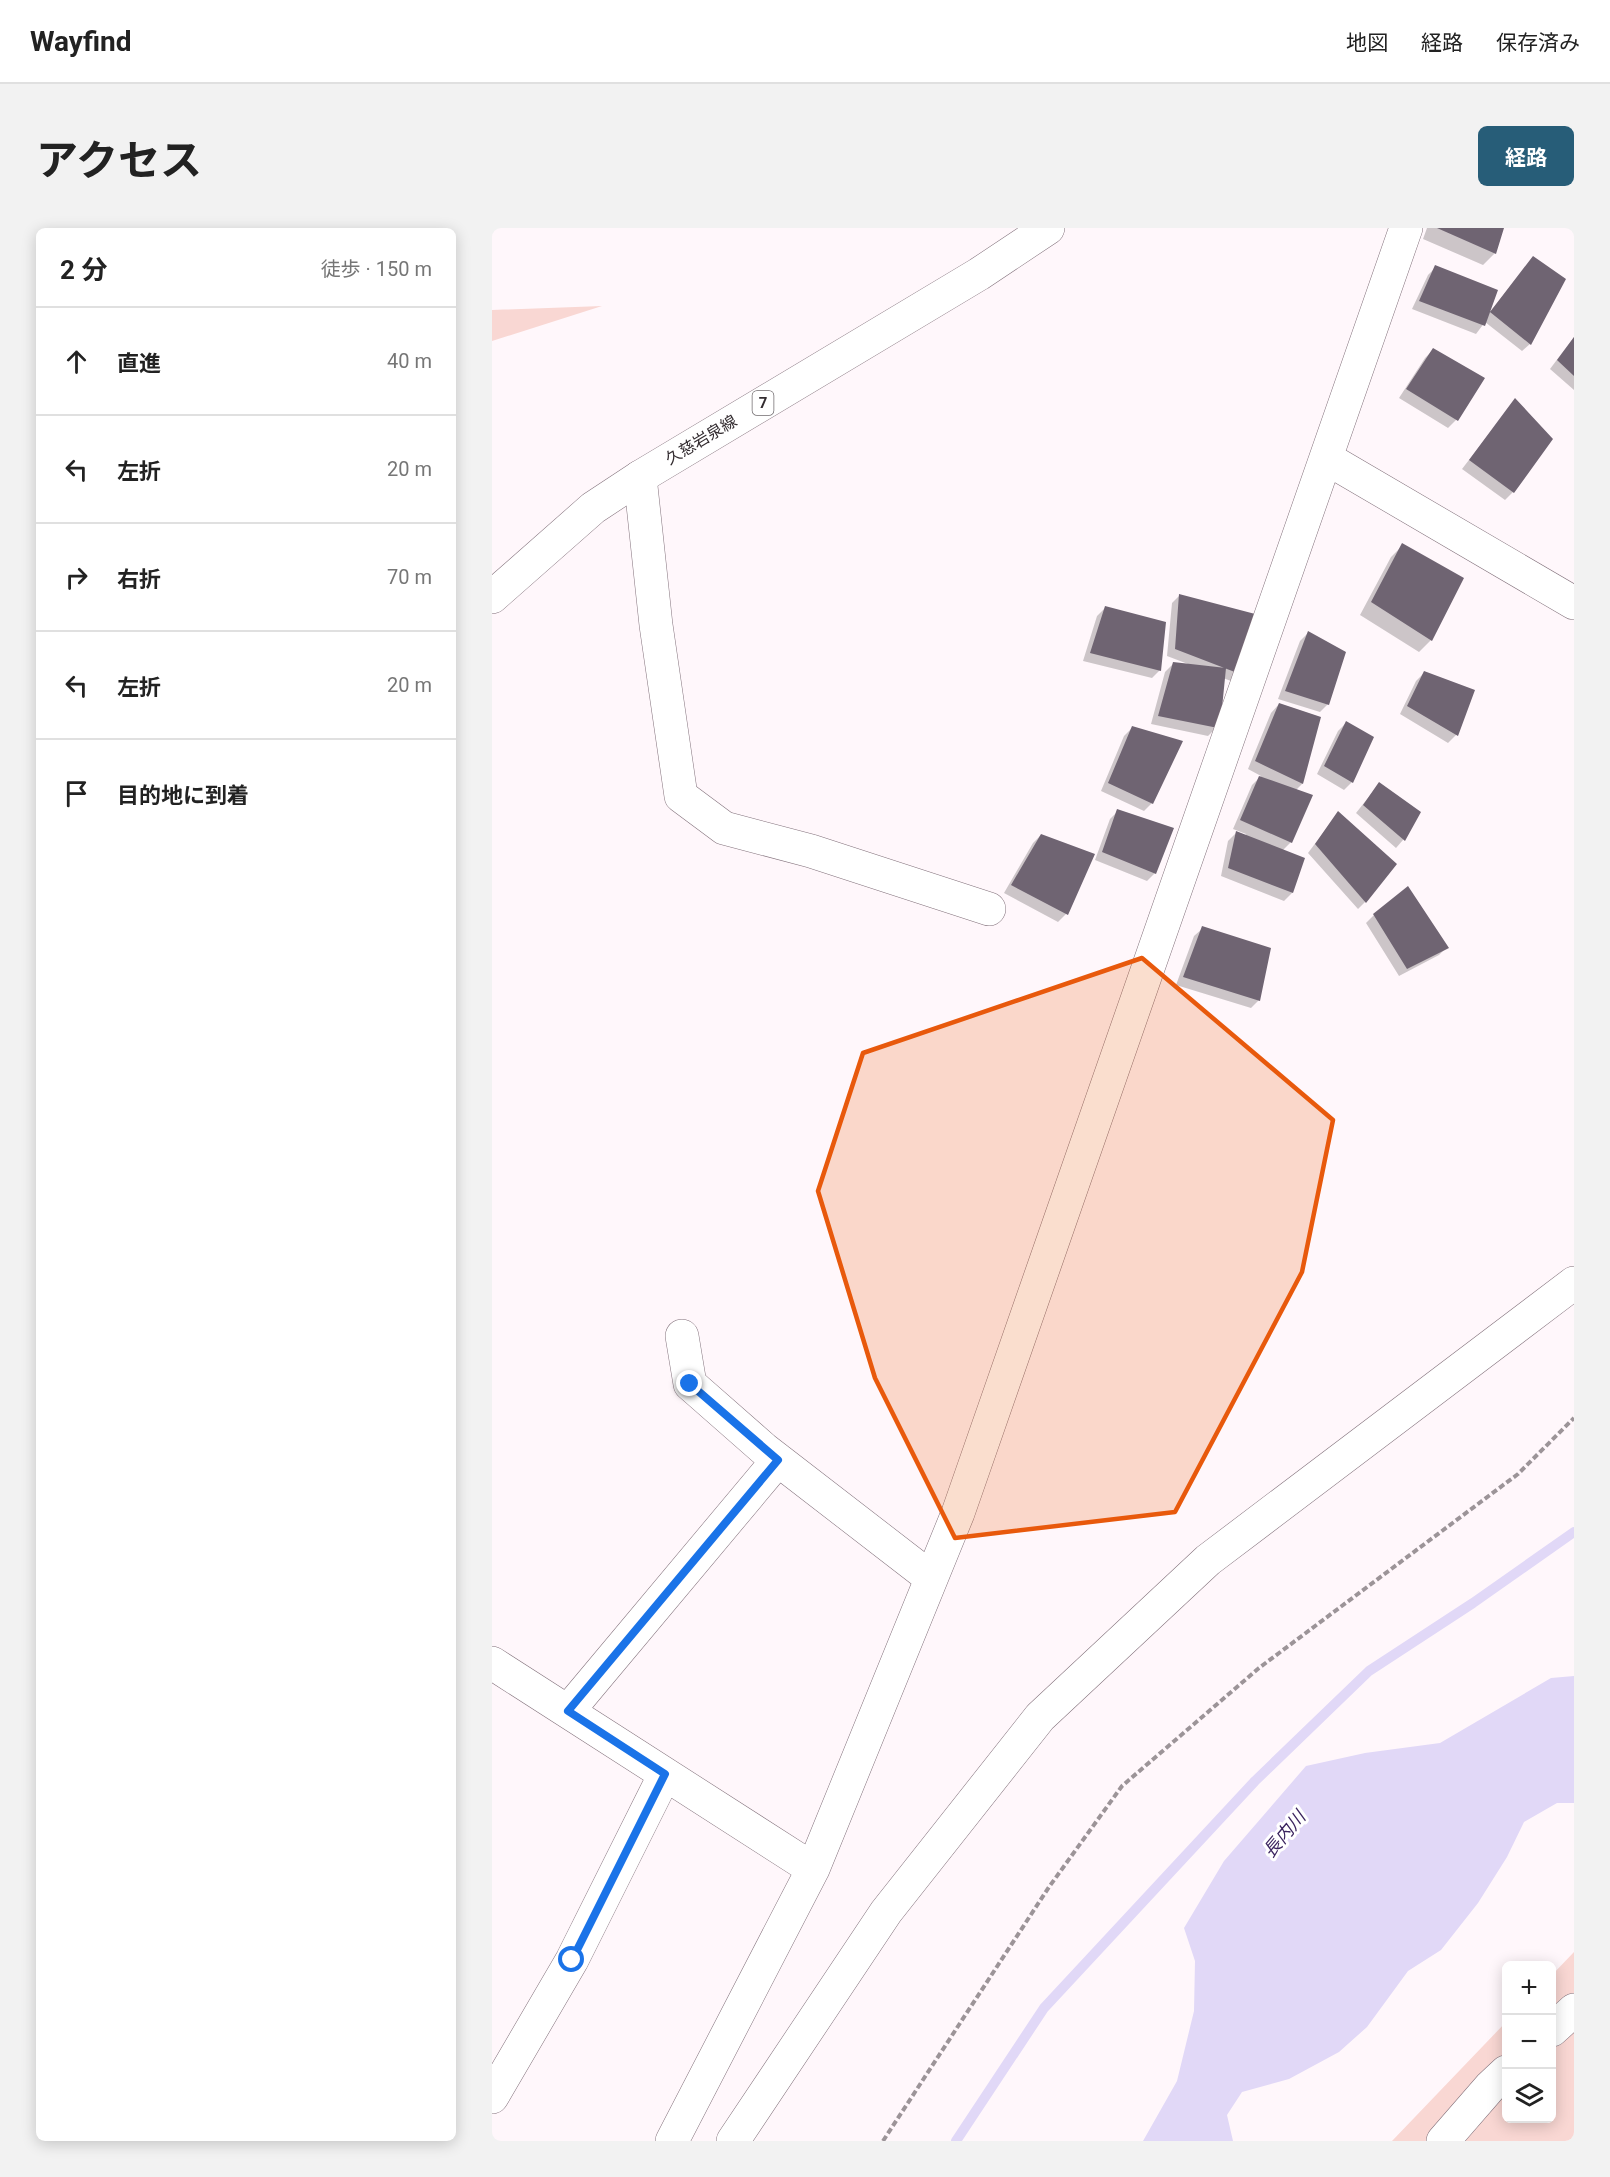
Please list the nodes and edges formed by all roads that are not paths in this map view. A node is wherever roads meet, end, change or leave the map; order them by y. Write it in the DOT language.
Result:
graph roads {
  1 [pos="1047,228"];
  2 [pos="1406,228"];
  3 [pos="1326,458"];
  4 [pos="640,477"];
  5 [pos="492,597"];
  6 [pos="1574,603"];
  7 [pos="989,909"];
  8 [pos="1574,1283"];
  9 [pos="682,1336"];
  10 [pos="778,1460"];
  11 [pos="931,1578"];
  12 [pos="492,1663"];
  13 [pos="568,1711"];
  14 [pos="665,1774"];
  15 [pos="813,1869"];
  16 [pos="1574,2010"];
  17 [pos="1556,2026"];
  18 [pos="1502,2076"];
  19 [pos="492,2097"];
  20 [pos="672,2141"];
  21 [pos="733,2141"];
  22 [pos="1443,2141"];
  1 -- 4 [label="street, 久慈岩泉線 / 7"];
  2 -- 3 [label="street"];
  3 -- 6 [label="street"];
  3 -- 11 [label="street"];
  4 -- 5 [label="street, 久慈岩泉線 / 7"];
  4 -- 7 [label="street"];
  8 -- 21 [label="street"];
  9 -- 10 [label="street"];
  10 -- 11 [label="street"];
  10 -- 13 [label="street"];
  11 -- 15 [label="street"];
  12 -- 13 [label="street"];
  13 -- 14 [label="street"];
  14 -- 15 [label="street"];
  14 -- 19 [label="street"];
  15 -- 20 [label="street"];
  16 -- 17 [label="street"];
  18 -- 22 [label="street"];
}
